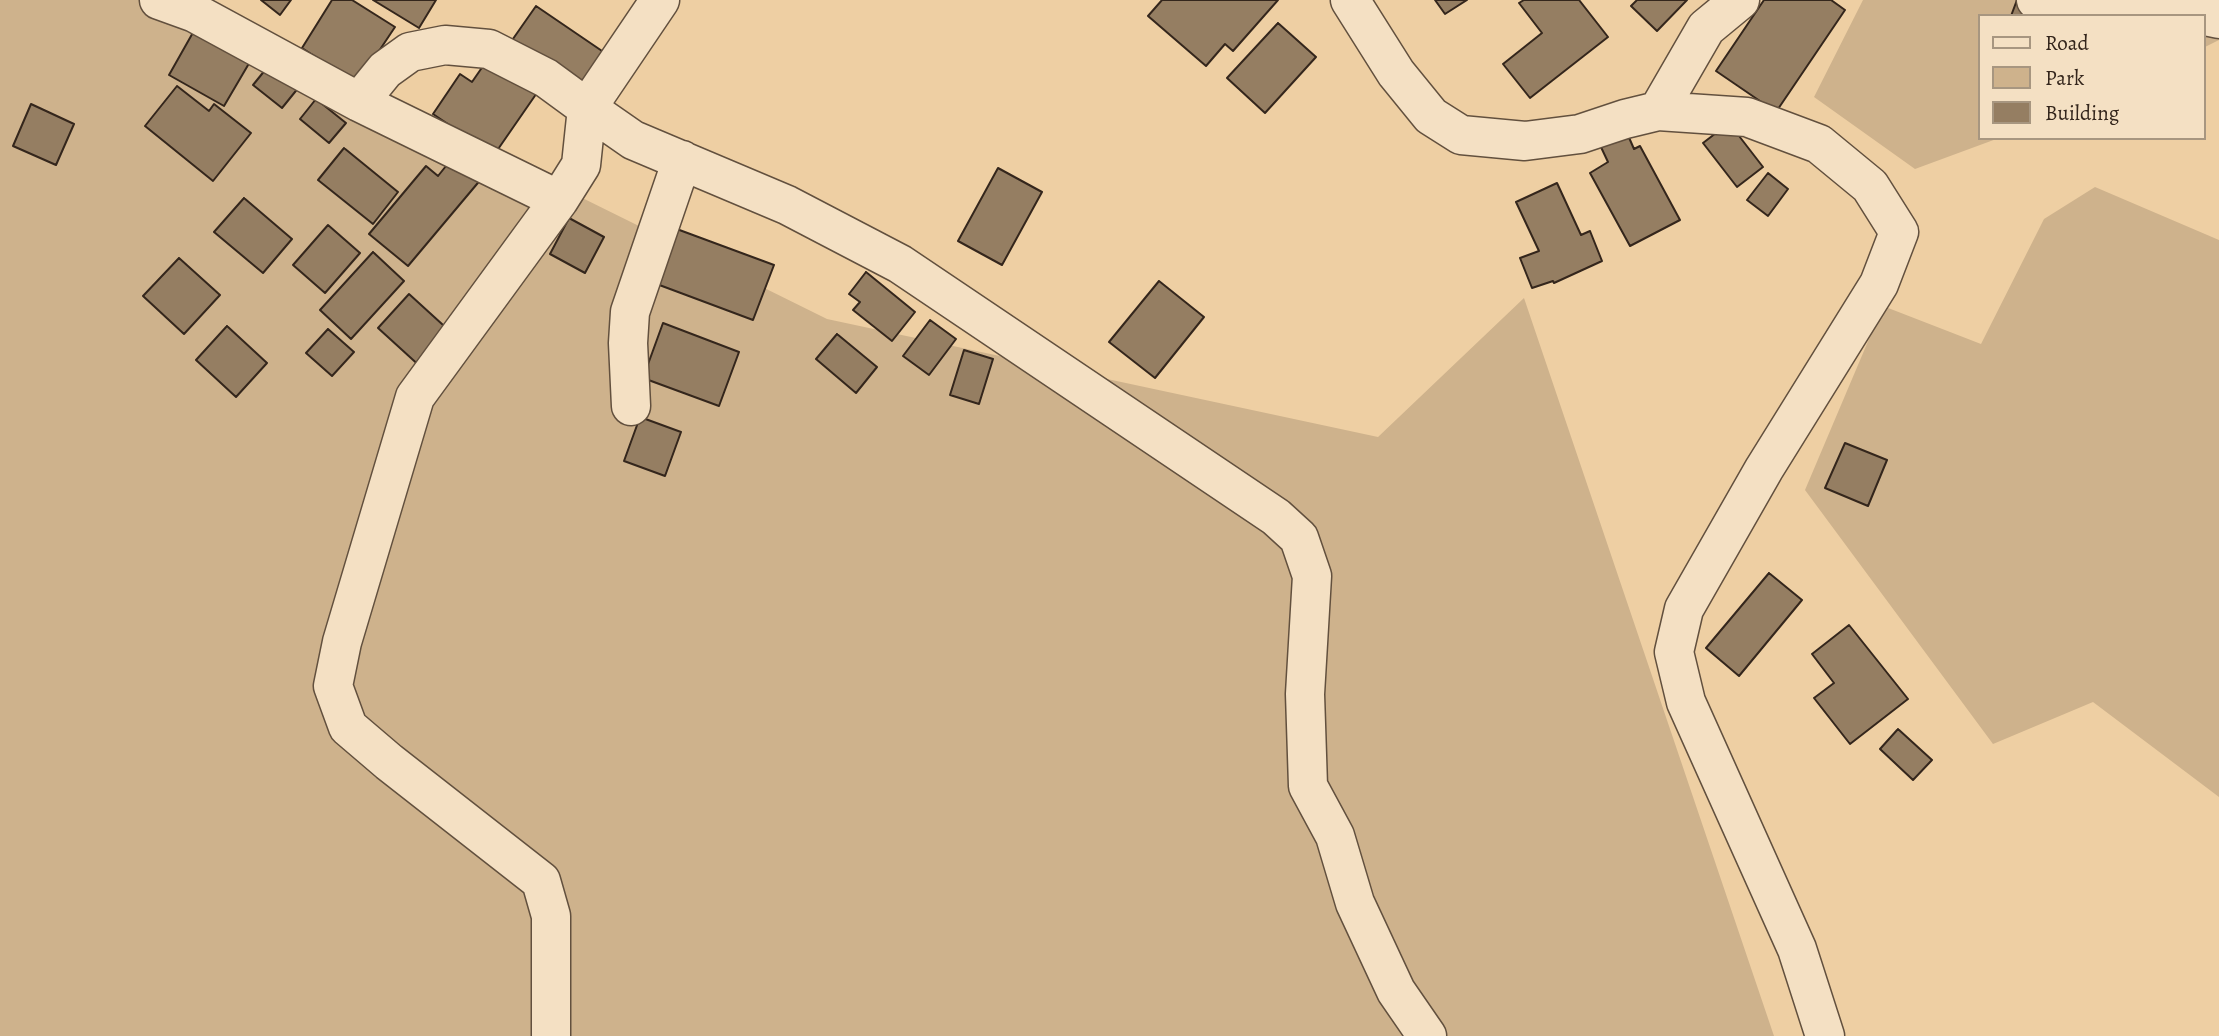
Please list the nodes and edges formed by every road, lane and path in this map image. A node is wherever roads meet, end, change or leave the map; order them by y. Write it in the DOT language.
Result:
graph roads {
  1 [pos="159,0"];
  2 [pos="660,0"];
  3 [pos="1350,0"];
  4 [pos="1740,0"];
  5 [pos="2036,0"];
  6 [pos="2094,14"];
  7 [pos="2094,14"];
  8 [pos="2195,14"];
  9 [pos="359,102"];
  10 [pos="587,108"];
  11 [pos="1658,111"];
  12 [pos="682,160"];
  13 [pos="559,200"];
  14 [pos="631,406"];
  15 [pos="551,1036"];
  16 [pos="1427,1036"];
  17 [pos="1825,1036"];
  1 -- 9 [label="street"];
  2 -- 10 [label="street"];
  3 -- 11 [label="street"];
  4 -- 11 [label="street"];
  5 -- 6 [label="street"];
  7 -- 8 [label="street"];
  9 -- 10 [label="street"];
  9 -- 13 [label="street"];
  10 -- 12 [label="street"];
  10 -- 13 [label="street"];
  11 -- 17 [label="street"];
  12 -- 14 [label="street"];
  12 -- 16 [label="street"];
  13 -- 15 [label="street"];
}
